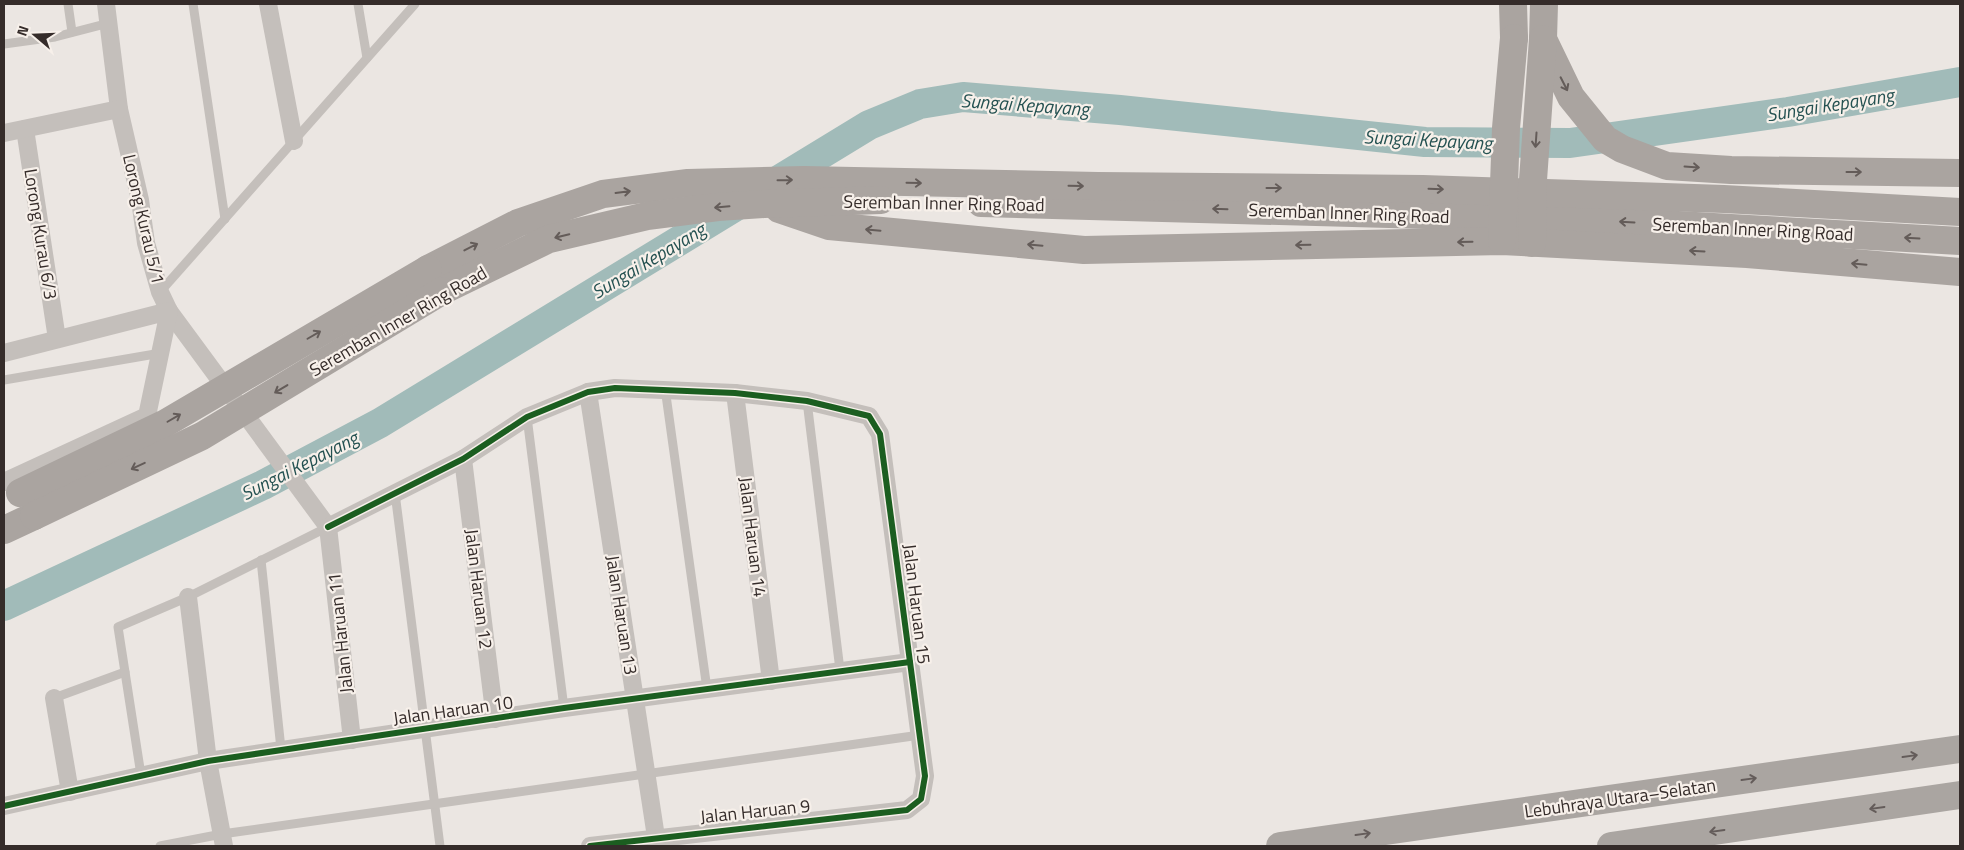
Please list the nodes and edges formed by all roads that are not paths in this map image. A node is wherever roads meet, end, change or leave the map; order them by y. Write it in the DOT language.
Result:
graph roads {
  1 [pos="68,4"];
  2 [pos="106,4"];
  3 [pos="193,4"];
  4 [pos="268,4"];
  5 [pos="358,4"];
  6 [pos="416,4"];
  7 [pos="1513,4"];
  8 [pos="1544,4"];
  9 [pos="109,23"];
  10 [pos="72,32"];
  11 [pos="1543,39"];
  12 [pos="4,44"];
  13 [pos="367,58"];
  14 [pos="119,109"];
  15 [pos="25,129"];
  16 [pos="4,133"];
  17 [pos="294,140"];
  18 [pos="1960,172"];
  19 [pos="861,191"];
  20 [pos="764,204"];
  21 [pos="1960,212"];
  22 [pos="225,219"];
  23 [pos="1502,241"];
  24 [pos="1960,241"];
  25 [pos="1532,243"];
  26 [pos="1960,272"];
  27 [pos="160,292"];
  28 [pos="169,311"];
  29 [pos="57,339"];
  30 [pos="4,353"];
  31 [pos="161,353"];
  32 [pos="4,380"];
  33 [pos="665,388"];
  34 [pos="588,392"];
  35 [pos="736,393"];
  36 [pos="807,401"];
  37 [pos="526,417"];
  38 [pos="463,459"];
  39 [pos="4,482"];
  40 [pos="395,493"];
  41 [pos="4,500"];
  42 [pos="328,527"];
  43 [pos="4,530"];
  44 [pos="261,560"];
  45 [pos="188,597"];
  46 [pos="910,662"];
  47 [pos="840,670"];
  48 [pos="125,672"];
  49 [pos="771,681"];
  50 [pos="707,689"];
  51 [pos="54,698"];
  52 [pos="635,700"];
  53 [pos="564,708"];
  54 [pos="495,719"];
  55 [pos="425,728"];
  56 [pos="920,735"];
  57 [pos="352,740"];
  58 [pos="281,749"];
  59 [pos="1960,749"];
  60 [pos="208,761"];
  61 [pos="646,774"];
  62 [pos="141,775"];
  63 [pos="70,792"];
  64 [pos="1960,796"];
  65 [pos="921,799"];
  66 [pos="434,804"];
  67 [pos="4,806"];
  68 [pos="656,837"];
  69 [pos="223,840"];
  70 [pos="160,846"];
  71 [pos="440,846"];
  72 [pos="590,846"];
  73 [pos="1280,846"];
  74 [pos="1611,846"];
  1 -- 10 [label="lane"];
  2 -- 9 [label="street, Lorong Kurau 5/1"];
  3 -- 22 [label="lane"];
  4 -- 17 [label="street"];
  5 -- 13 [label="lane"];
  6 -- 13 [label="lane"];
  7 -- 23 [label="main road, bridge"];
  8 -- 11 [label="main road"];
  9 -- 10 [label="lane"];
  9 -- 14 [label="street, Lorong Kurau 5/1"];
  10 -- 12 [label="lane"];
  11 -- 18 [label="main road, one-way"];
  11 -- 25 [label="main road, one-way, bridge"];
  13 -- 17 [label="lane"];
  14 -- 15 [label="street"];
  14 -- 27 [label="street, Lorong Kurau 5/1"];
  15 -- 16 [label="street"];
  15 -- 29 [label="street, Lorong Kurau 6/3"];
  17 -- 22 [label="lane"];
  19 -- 20 [label="main road, Seremban Inner Ring Road"];
  19 -- 21 [label="main road, Seremban Inner Ring Road, one-way"];
  24 -- 19 [label="main road, Seremban Inner Ring Road, one-way"];
  41 -- 19 [label="main road, Seremban Inner Ring Road, one-way, bridge"];
  23 -- 20 [label="main road, one-way"];
  20 -- 43 [label="main road, Seremban Inner Ring Road, one-way, bridge"];
  22 -- 27 [label="lane"];
  23 -- 25 [label="main road"];
  26 -- 25 [label="main road, one-way"];
  27 -- 28 [label="street, Lorong Kurau 5/1"];
  28 -- 29 [label="street"];
  28 -- 31 [label="street"];
  28 -- 42 [label="street, Lorong Kurau 5/1"];
  29 -- 30 [label="street"];
  31 -- 32 [label="lane"];
  31 -- 39 [label="street"];
  33 -- 34 [label="street"];
  33 -- 35 [label="street"];
  33 -- 50 [label="lane"];
  34 -- 37 [label="street"];
  34 -- 52 [label="street, Jalan Haruan 13"];
  35 -- 36 [label="street"];
  35 -- 49 [label="street, Jalan Haruan 14"];
  36 -- 46 [label="street, Jalan Haruan 15"];
  36 -- 47 [label="lane"];
  37 -- 38 [label="street"];
  37 -- 53 [label="lane"];
  38 -- 40 [label="street"];
  38 -- 54 [label="street, Jalan Haruan 12"];
  40 -- 42 [label="street"];
  40 -- 55 [label="lane"];
  42 -- 44 [label="lane"];
  42 -- 57 [label="street, Jalan Haruan 11"];
  44 -- 45 [label="lane"];
  44 -- 58 [label="lane"];
  45 -- 48 [label="lane"];
  45 -- 60 [label="street"];
  46 -- 47 [label="street, Jalan Haruan 10"];
  46 -- 56 [label="street, Jalan Haruan 15"];
  47 -- 49 [label="street, Jalan Haruan 10"];
  48 -- 51 [label="lane"];
  48 -- 62 [label="lane"];
  49 -- 50 [label="street, Jalan Haruan 10"];
  50 -- 52 [label="street, Jalan Haruan 10"];
  51 -- 63 [label="street"];
  52 -- 53 [label="street, Jalan Haruan 10"];
  52 -- 61 [label="street, Jalan Haruan 13"];
  53 -- 54 [label="street, Jalan Haruan 10"];
  54 -- 55 [label="street, Jalan Haruan 10"];
  55 -- 57 [label="street, Jalan Haruan 10"];
  55 -- 66 [label="lane"];
  56 -- 61 [label="lane"];
  56 -- 65 [label="street, Jalan Haruan 15"];
  57 -- 58 [label="street, Jalan Haruan 10"];
  58 -- 60 [label="street, Jalan Haruan 10"];
  73 -- 59 [label="highway, Lebuhraya Utara–Selatan, one-way"];
  60 -- 62 [label="street, Jalan Haruan 10"];
  60 -- 69 [label="street"];
  61 -- 66 [label="lane"];
  61 -- 68 [label="street, Jalan Haruan 13"];
  62 -- 63 [label="street, Jalan Haruan 10"];
  63 -- 67 [label="street, Jalan Haruan 10"];
  64 -- 74 [label="highway, one-way"];
  65 -- 68 [label="street, Jalan Haruan 9"];
  66 -- 69 [label="lane"];
  66 -- 71 [label="lane"];
  68 -- 72 [label="street, Jalan Haruan 9"];
  69 -- 70 [label="lane"];
}
